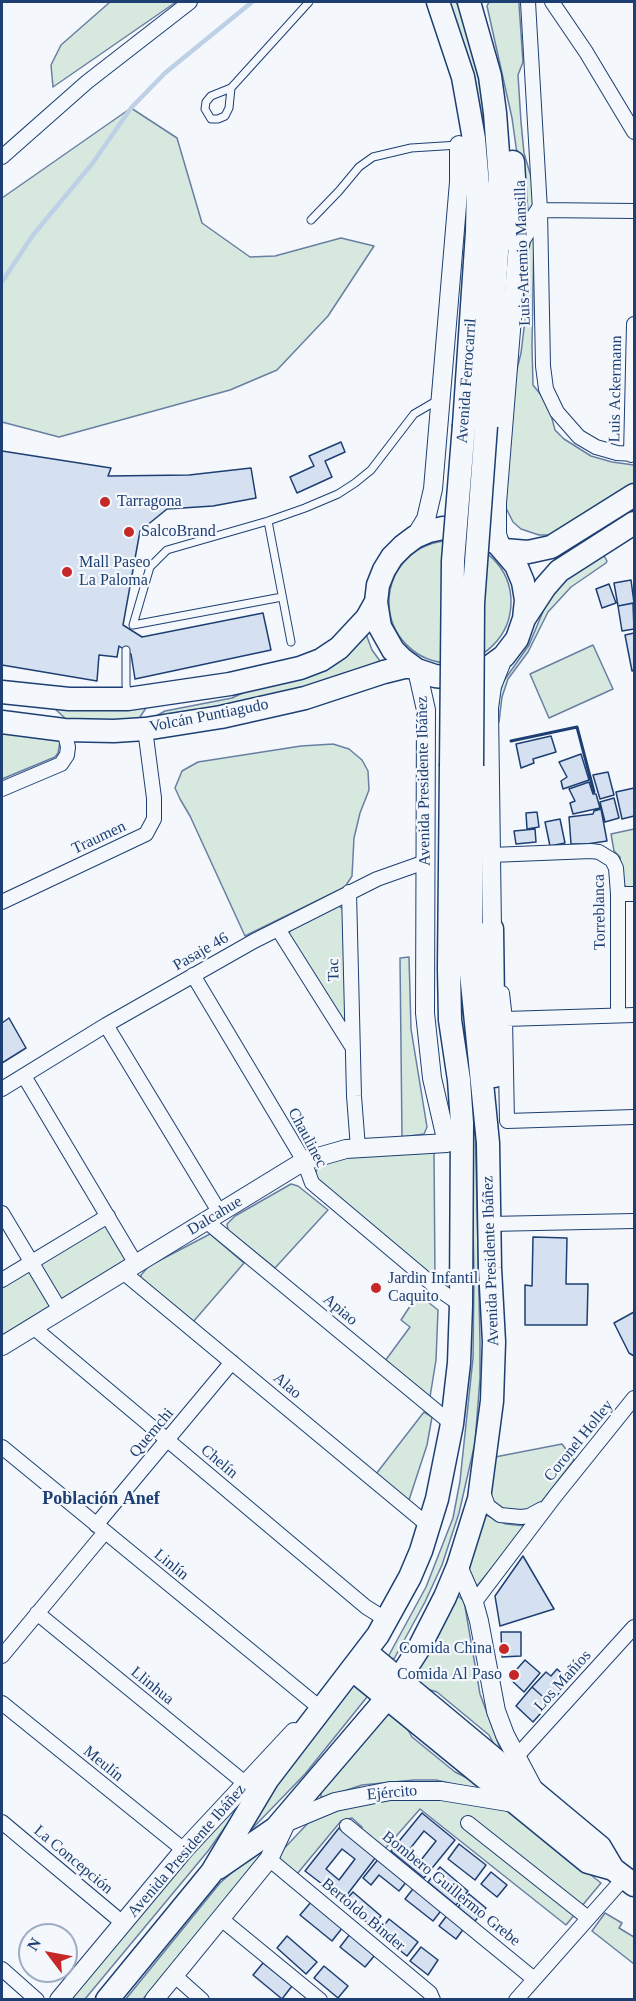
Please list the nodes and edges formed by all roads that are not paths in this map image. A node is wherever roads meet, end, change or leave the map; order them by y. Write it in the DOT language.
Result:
graph roads {
  1 [pos="190,2"];
  2 [pos="309,2"];
  3 [pos="438,2"];
  4 [pos="469,2"];
  5 [pos="528,2"];
  6 [pos="552,2"];
  7 [pos="448,27"];
  8 [pos="490,76"];
  9 [pos="231,88"];
  10 [pos="634,132"];
  11 [pos="459,145"];
  12 [pos="2,157"];
  13 [pos="540,210"];
  14 [pos="634,211"];
  15 [pos="311,220"];
  16 [pos="518,244"];
  17 [pos="634,324"];
  18 [pos="442,398"];
  19 [pos="475,426"];
  20 [pos="633,454"];
  21 [pos="634,495"];
  22 [pos="268,521"];
  23 [pos="634,524"];
  24 [pos="416,537"];
  25 [pos="503,548"];
  26 [pos="282,597"];
  27 [pos="376,602"];
  28 [pos="524,619"];
  29 [pos="291,642"];
  30 [pos="126,650"];
  31 [pos="504,656"];
  32 [pos="415,669"];
  33 [pos="12,694"];
  34 [pos="166,695"];
  35 [pos="128,699"];
  36 [pos="2,722"];
  37 [pos="146,729"];
  38 [pos="63,730"];
  39 [pos="462,766"];
  40 [pos="2,789"];
  41 [pos="491,855"];
  42 [pos="425,862"];
  43 [pos="349,892"];
  44 [pos="618,894"];
  45 [pos="634,894"];
  46 [pos="2,902"];
  47 [pos="278,929"];
  48 [pos="492,929"];
  49 [pos="193,975"];
  50 [pos="618,1015"];
  51 [pos="634,1015"];
  52 [pos="505,1019"];
  53 [pos="106,1025"];
  54 [pos="352,1046"];
  55 [pos="24,1076"];
  56 [pos="2,1089"];
  57 [pos="634,1117"];
  58 [pos="447,1143"];
  59 [pos="488,1143"];
  60 [pos="358,1148"];
  61 [pos="304,1161"];
  62 [pos="461,1182"];
  63 [pos="2,1213"];
  64 [pos="108,1216"];
  65 [pos="213,1217"];
  66 [pos="634,1221"];
  67 [pos="489,1224"];
  68 [pos="31,1262"];
  69 [pos="130,1268"];
  70 [pos="2,1280"];
  71 [pos="461,1305"];
  72 [pos="60,1310"];
  73 [pos="33,1327"];
  74 [pos="2,1346"];
  75 [pos="232,1362"];
  76 [pos="634,1398"];
  77 [pos="452,1424"];
  78 [pos="167,1440"];
  79 [pos="2,1447"];
  80 [pos="482,1485"];
  81 [pos="549,1504"];
  82 [pos="429,1526"];
  83 [pos="101,1528"];
  84 [pos="458,1566"];
  85 [pos="474,1603"];
  86 [pos="37,1613"];
  87 [pos="387,1620"];
  88 [pos="634,1627"];
  89 [pos="7,1639"];
  90 [pos="2,1656"];
  91 [pos="360,1661"];
  92 [pos="400,1679"];
  93 [pos="387,1698"];
  94 [pos="2,1703"];
  95 [pos="320,1708"];
  96 [pos="516,1757"];
  97 [pos="246,1784"];
  98 [pos="537,1795"];
  99 [pos="514,1803"];
  100 [pos="285,1819"];
  101 [pos="2,1822"];
  102 [pos="468,1823"];
  103 [pos="347,1826"];
  104 [pos="184,1850"];
  105 [pos="269,1858"];
  106 [pos="212,1872"];
  107 [pos="624,1877"];
  108 [pos="220,1918"];
  109 [pos="588,1918"];
  110 [pos="124,1924"];
  111 [pos="2,1969"];
  112 [pos="174,1975"];
  113 [pos="534,1979"];
  114 [pos="37,2000"];
  115 [pos="59,2000"];
  116 [pos="107,2000"];
  117 [pos="154,2000"];
  118 [pos="202,2000"];
  119 [pos="320,2000"];
  120 [pos="433,2000"];
  121 [pos="516,2000"];
  1 -- 12 [label="street"];
  2 -- 9 [label="lane"];
  3 -- 7 [label="main road, Avenida Ferrocarril"];
  4 -- 8 [label="main road, Avenida Ferrocarril"];
  5 -- 13 [label="street, Luis Artemio Mansilla"];
  6 -- 10 [label="street"];
  7 -- 11 [label="main road"];
  7 -- 19 [label="main road, Avenida Ferrocarril"];
  8 -- 16 [label="main road"];
  8 -- 19 [label="main road, Avenida Ferrocarril"];
  9 -- 9 [label="lane"];
  11 -- 15 [label="lane"];
  11 -- 18 [label="street, Avenida Ferrocarril"];
  13 -- 14 [label="street"];
  13 -- 16 [label="street"];
  13 -- 20 [label="street, Luis Artemio Mansilla"];
  16 -- 25 [label="street"];
  17 -- 20 [label="street, Luis Ackermann"];
  18 -- 22 [label="lane"];
  18 -- 24 [label="street, Avenida Ferrocarril"];
  19 -- 39 [label="main road, Avenida Ferrocarril, bridge"];
  21 -- 25 [label="main road, Avenida Presidente Ibáñez"];
  22 -- 26 [label="lane"];
  22 -- 26 [label="lane"];
  23 -- 28 [label="main road, Avenida Presidente Ibáñez"];
  24 -- 25 [label="main road, Avenida Presidente Ibáñez"];
  24 -- 27 [label="main road, Avenida Presidente Ibáñez"];
  25 -- 28 [label="main road, Avenida Presidente Ibáñez"];
  26 -- 29 [label="lane"];
  27 -- 32 [label="main road, Avenida Presidente Ibáñez"];
  27 -- 34 [label="main road, Volcán Puntiagudo"];
  28 -- 31 [label="main road, Avenida Presidente Ibáñez"];
  30 -- 35 [label="lane"];
  31 -- 32 [label="main road, Avenida Presidente Ibáñez"];
  31 -- 41 [label="street, Avenida Presidente Ibáñez"];
  32 -- 37 [label="main road, Volcán Puntiagudo"];
  32 -- 42 [label="street, Avenida Presidente Ibáñez"];
  33 -- 35 [label="main road, Volcán Puntiagudo"];
  33 -- 38 [label="main road"];
  34 -- 35 [label="main road, Volcán Puntiagudo"];
  34 -- 37 [label="main road"];
  36 -- 38 [label="main road, Volcán Puntiagudo"];
  37 -- 38 [label="main road, Volcán Puntiagudo"];
  37 -- 46 [label="street, Traumen"];
  38 -- 40 [label="street"];
  39 -- 59 [label="main road, Avenida Presidente Ibáñez"];
  39 -- 62 [label="main road, Avenida Presidente Ibáñez"];
  41 -- 44 [label="street, Torreblanca"];
  41 -- 48 [label="street, Avenida Presidente Ibáñez"];
  42 -- 43 [label="street, Pasaje 46"];
  42 -- 58 [label="street, Avenida Presidente Ibáñez"];
  43 -- 47 [label="street, Pasaje 46"];
  43 -- 54 [label="street, Tac"];
  44 -- 45 [label="street"];
  44 -- 50 [label="street, Torreblanca"];
  47 -- 49 [label="street, Pasaje 46"];
  47 -- 54 [label="street, Tac"];
  48 -- 52 [label="street, Avenida Presidente Ibáñez"];
  48 -- 59 [label="main road"];
  49 -- 53 [label="street, Pasaje 46"];
  49 -- 61 [label="street, Chaulinec"];
  50 -- 51 [label="street"];
  50 -- 52 [label="street"];
  52 -- 57 [label="street, Avenida Presidente Ibáñez"];
  53 -- 55 [label="street, Pasaje 46"];
  53 -- 65 [label="street, Apiao"];
  54 -- 60 [label="street, Tac"];
  55 -- 56 [label="street, Pasaje 46"];
  55 -- 64 [label="street, Alao"];
  58 -- 60 [label="street, Dalcahue"];
  58 -- 62 [label="main road"];
  59 -- 67 [label="main road, Avenida Presidente Ibáñez"];
  60 -- 61 [label="street, Dalcahue"];
  61 -- 65 [label="street, Dalcahue"];
  61 -- 71 [label="street, Chaulinec"];
  62 -- 71 [label="main road, Avenida Presidente Ibáñez"];
  63 -- 68 [label="street"];
  64 -- 68 [label="street"];
  64 -- 69 [label="street, Alao"];
  65 -- 69 [label="street, Dalcahue"];
  65 -- 77 [label="street, Apiao"];
  66 -- 67 [label="street"];
  67 -- 80 [label="main road, Avenida Presidente Ibáñez"];
  68 -- 70 [label="street"];
  68 -- 72 [label="street"];
  69 -- 72 [label="street, Dalcahue"];
  69 -- 75 [label="street, Alao"];
  71 -- 77 [label="main road, Avenida Presidente Ibáñez"];
  72 -- 73 [label="street, Dalcahue"];
  73 -- 74 [label="street, Dalcahue"];
  73 -- 78 [label="street, Chelín"];
  75 -- 78 [label="street, Quemchi"];
  75 -- 82 [label="street, Alao"];
  76 -- 81 [label="street, Coronel Holley"];
  77 -- 82 [label="main road, Avenida Presidente Ibáñez"];
  78 -- 83 [label="street, Quemchi"];
  78 -- 87 [label="street, Chelín"];
  79 -- 83 [label="street, Linlín"];
  80 -- 81 [label="street, Coronel Holley"];
  80 -- 84 [label="main road, Avenida Presidente Ibáñez"];
  81 -- 85 [label="street, Coronel Holley"];
  82 -- 87 [label="main road, Avenida Presidente Ibáñez"];
  83 -- 86 [label="street, Quemchi"];
  83 -- 95 [label="street, Linlín"];
  84 -- 85 [label="street"];
  84 -- 92 [label="main road, Avenida Presidente Ibáñez"];
  85 -- 96 [label="street"];
  86 -- 89 [label="street, Quemchi"];
  86 -- 97 [label="street, Llinhua"];
  87 -- 91 [label="main road, Avenida Presidente Ibáñez"];
  88 -- 96 [label="street, Los Mañíos"];
  89 -- 90 [label="street, Quemchi"];
  91 -- 92 [label="main road"];
  91 -- 93 [label="main road, Ejército"];
  91 -- 95 [label="main road, Avenida Presidente Ibáñez"];
  92 -- 93 [label="main road, Avenida Presidente Ibáñez"];
  92 -- 98 [label="main road"];
  93 -- 99 [label="main road, Ejército"];
  93 -- 100 [label="main road, Avenida Presidente Ibáñez"];
  94 -- 104 [label="street, Meulín"];
  95 -- 97 [label="street, Avenida Presidente Ibáñez"];
  95 -- 106 [label="main road, Avenida Presidente Ibáñez"];
  96 -- 98 [label="street"];
  97 -- 104 [label="street, Avenida Presidente Ibáñez"];
  98 -- 107 [label="main road"];
  99 -- 100 [label="street, Ejército"];
  99 -- 107 [label="main road, Ejército"];
  100 -- 105 [label="street, Avenida Presidente Ibáñez"];
  100 -- 106 [label="main road, Avenida Presidente Ibáñez"];
  101 -- 110 [label="street, La Concepción"];
  102 -- 109 [label="street"];
  103 -- 113 [label="street, Bombero Guillermo Grebe"];
  104 -- 110 [label="street, Avenida Presidente Ibáñez"];
  105 -- 108 [label="street, Avenida Presidente Ibáñez"];
  105 -- 120 [label="street, Bertoldo Binder"];
  106 -- 116 [label="main road, Avenida Presidente Ibáñez"];
  107 -- 109 [label="street"];
  108 -- 112 [label="street, Avenida Presidente Ibáñez"];
  108 -- 119 [label="street"];
  109 -- 113 [label="street"];
  110 -- 115 [label="street, Avenida Presidente Ibáñez"];
  111 -- 114 [label="street"];
  112 -- 117 [label="street, Avenida Presidente Ibáñez"];
  112 -- 118 [label="street"];
  113 -- 121 [label="street"];
}
